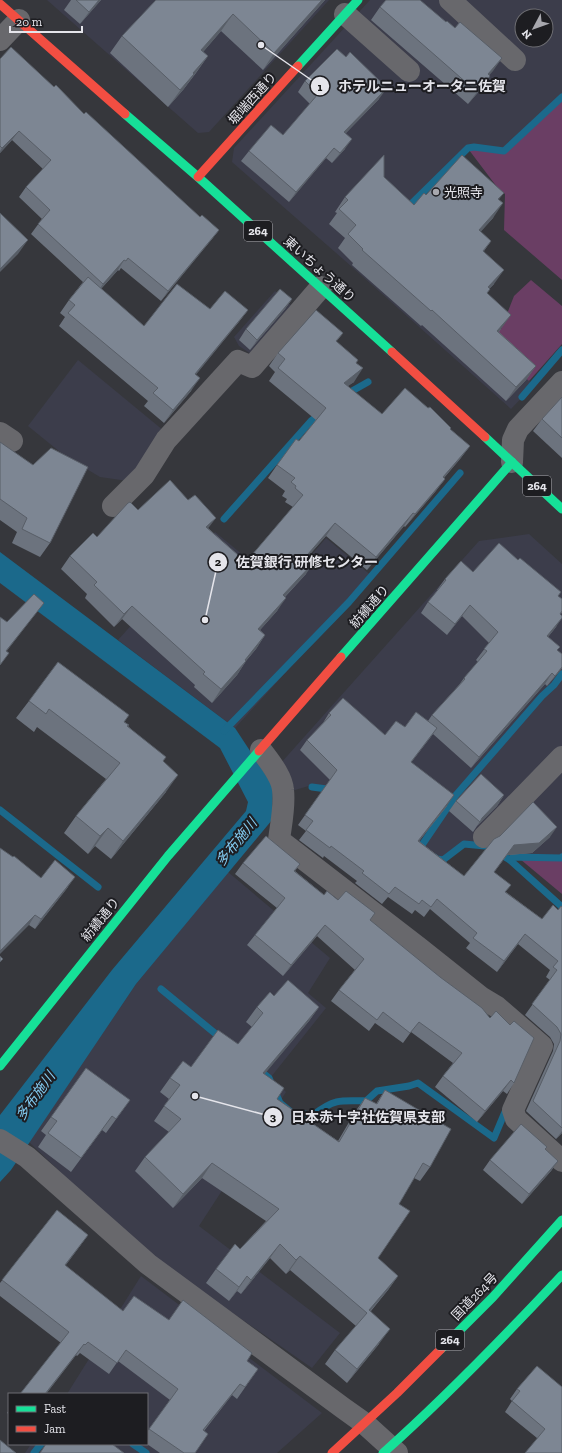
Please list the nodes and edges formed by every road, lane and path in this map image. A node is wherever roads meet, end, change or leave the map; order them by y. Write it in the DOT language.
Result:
graph roads {
  1 [pos="450,0"];
  2 [pos="0,4"];
  3 [pos="351,7"];
  4 [pos="19,20"];
  5 [pos="0,40"];
  6 [pos="515,60"];
  7 [pos="409,71"];
  8 [pos="198,177"];
  9 [pos="322,287"];
  10 [pos="562,382"];
  11 [pos="512,462"];
  12 [pos="113,506"];
  13 [pos="562,509"];
  14 [pos="260,750"];
  15 [pos="562,757"];
  16 [pos="484,837"];
  17 [pos="0,1066"];
  18 [pos="0,1140"];
  19 [pos="562,1161"];
  20 [pos="562,1220"];
  21 [pos="562,1275"];
  22 [pos="364,1424"];
  23 [pos="390,1451"];
  24 [pos="332,1453"];
  1 -- 6 [label="street"];
  2 -- 4 [label="main road, 東いちょう通り / 264"];
  3 -- 7 [label="street"];
  3 -- 8 [label="main road, 堀端西通り"];
  4 -- 5 [label="street"];
  4 -- 8 [label="main road, 東いちょう通り / 264"];
  8 -- 9 [label="main road, 東いちょう通り / 264"];
  9 -- 11 [label="main road, 東いちょう通り / 264"];
  9 -- 12 [label="street"];
  10 -- 11 [label="street"];
  11 -- 13 [label="main road, 264"];
  11 -- 14 [label="main road, 紡績通り"];
  14 -- 17 [label="main road, 紡績通り"];
  14 -- 19 [label="street"];
  15 -- 16 [label="street"];
  18 -- 22 [label="street"];
  20 -- 22 [label="main road, 国道264号 / 264"];
  21 -- 23 [label="main road, 264"];
  22 -- 23 [label="street"];
  22 -- 24 [label="main road, 国道264号 / 264"];
}
